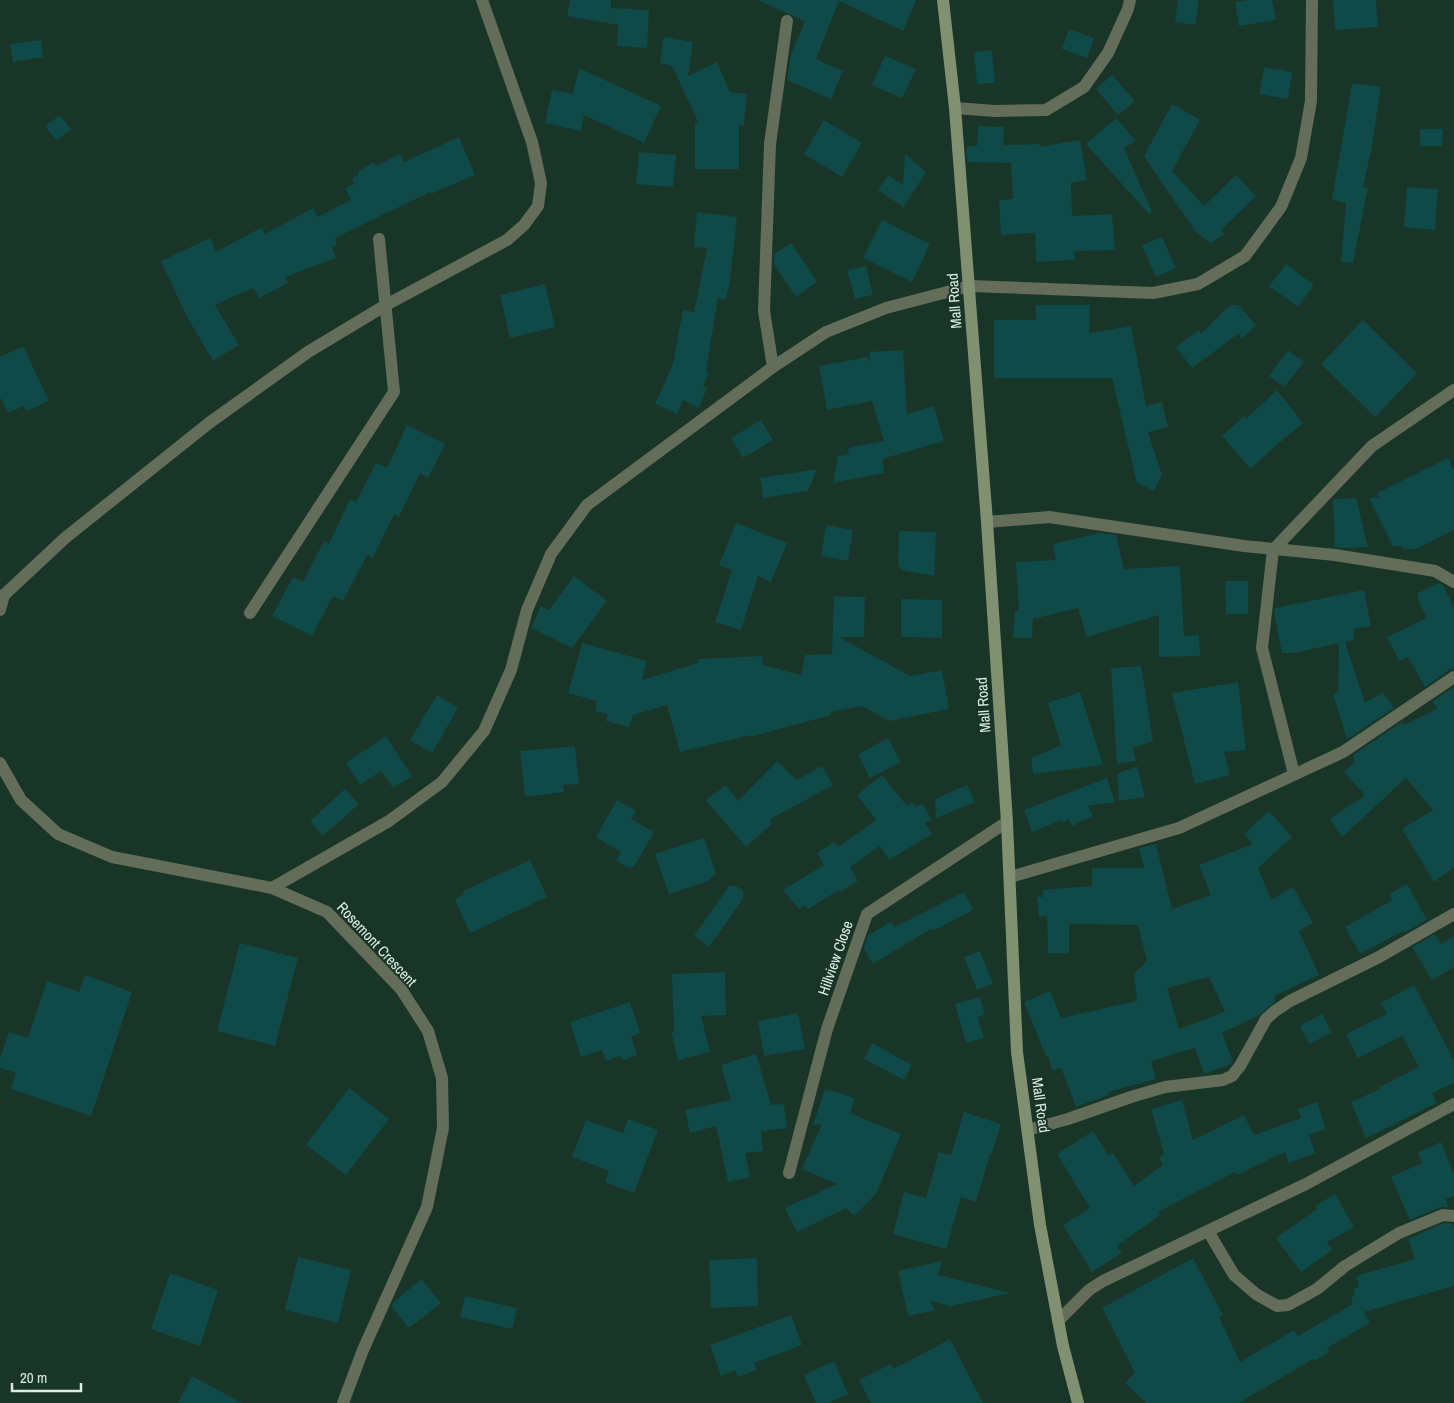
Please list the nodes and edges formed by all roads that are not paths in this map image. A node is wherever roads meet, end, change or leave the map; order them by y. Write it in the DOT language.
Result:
graph roads {
  1 [pos="482,0"];
  2 [pos="943,0"];
  3 [pos="1130,0"];
  4 [pos="1312,0"];
  5 [pos="787,21"];
  6 [pos="955,108"];
  7 [pos="379,239"];
  8 [pos="970,286"];
  9 [pos="386,305"];
  10 [pos="773,367"];
  11 [pos="1454,390"];
  12 [pos="987,522"];
  13 [pos="1273,550"];
  14 [pos="1454,582"];
  15 [pos="2,594"];
  16 [pos="0,610"];
  17 [pos="250,613"];
  18 [pos="1454,677"];
  19 [pos="0,763"];
  20 [pos="1294,774"];
  21 [pos="1007,822"];
  22 [pos="1010,877"];
  23 [pos="272,888"];
  24 [pos="1454,914"];
  25 [pos="1454,1104"];
  26 [pos="1028,1130"];
  27 [pos="789,1173"];
  28 [pos="1454,1216"];
  29 [pos="1208,1231"];
  30 [pos="1058,1321"];
  31 [pos="343,1403"];
  32 [pos="1078,1403"];
  1 -- 9 [label="street"];
  2 -- 6 [label="street, Mall Road"];
  3 -- 6 [label="street"];
  4 -- 8 [label="street"];
  5 -- 10 [label="street"];
  6 -- 8 [label="street, Mall Road"];
  7 -- 9 [label="street"];
  8 -- 10 [label="street"];
  8 -- 12 [label="street, Mall Road"];
  9 -- 15 [label="street"];
  9 -- 17 [label="street"];
  10 -- 23 [label="street"];
  11 -- 13 [label="street"];
  12 -- 13 [label="street"];
  12 -- 21 [label="street, Mall Road"];
  13 -- 14 [label="street"];
  13 -- 20 [label="street"];
  15 -- 16 [label="street"];
  18 -- 20 [label="street"];
  19 -- 23 [label="street, Rosemont Crescent"];
  20 -- 22 [label="street"];
  21 -- 22 [label="street, Mall Road"];
  21 -- 27 [label="street, Hillview Close"];
  22 -- 26 [label="street, Mall Road"];
  23 -- 31 [label="street, Rosemont Crescent"];
  24 -- 26 [label="street"];
  25 -- 29 [label="street"];
  26 -- 30 [label="street, Mall Road"];
  28 -- 29 [label="street"];
  29 -- 30 [label="street"];
  30 -- 32 [label="street, Mall Road"];
}
